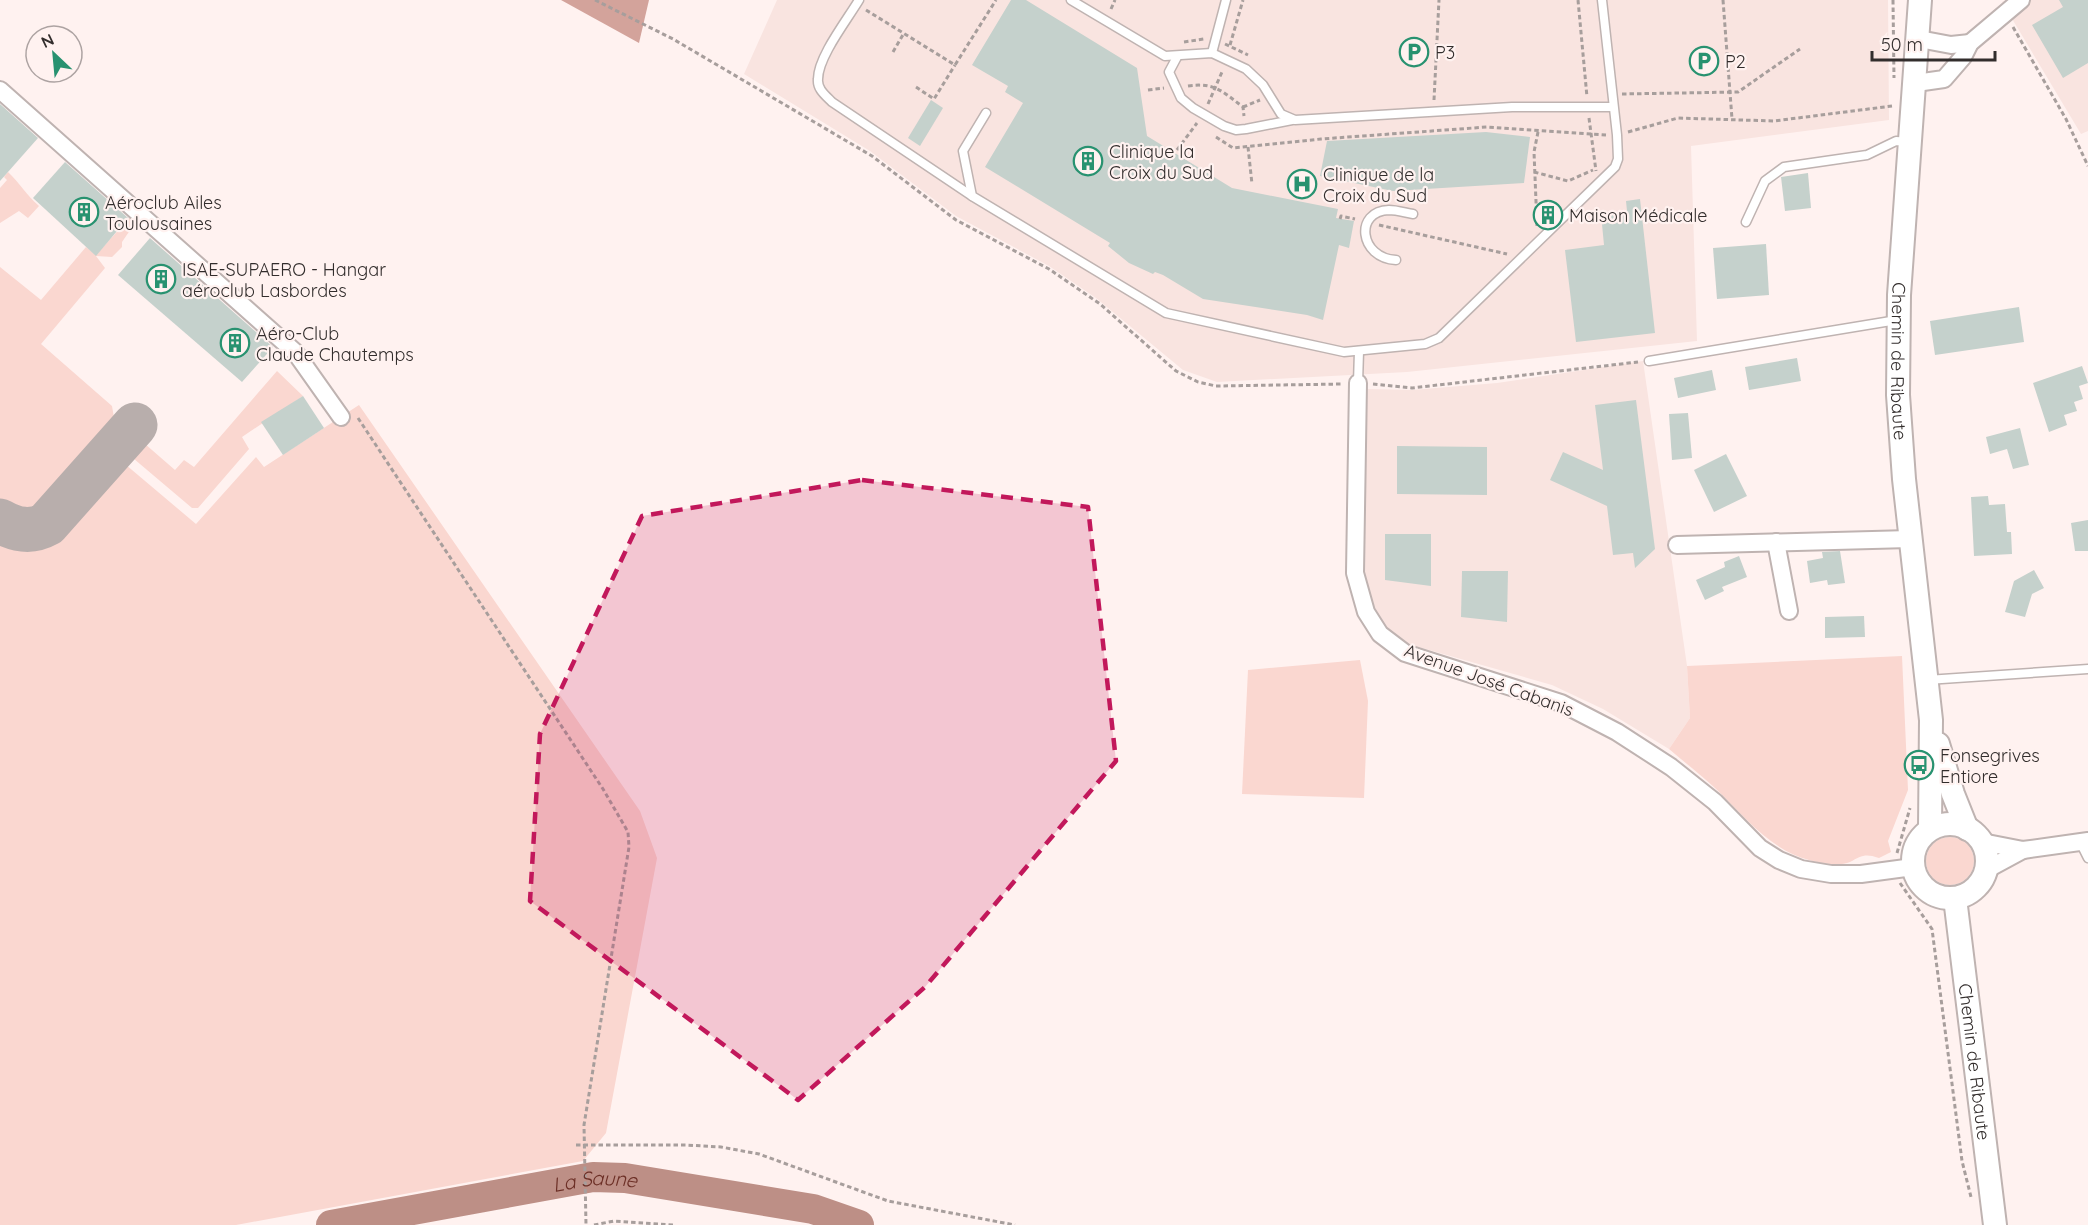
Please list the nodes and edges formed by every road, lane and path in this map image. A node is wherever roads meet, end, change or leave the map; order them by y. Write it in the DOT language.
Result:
graph roads {
  1 [pos="595,0"];
  2 [pos="996,0"];
  3 [pos="1071,0"];
  4 [pos="1226,0"];
  5 [pos="1243,0"];
  6 [pos="1438,0"];
  7 [pos="1578,0"];
  8 [pos="1602,0"];
  9 [pos="1723,0"];
  10 [pos="1920,0"];
  11 [pos="2021,0"];
  12 [pos="858,2"];
  13 [pos="2005,12"];
  14 [pos="904,33"];
  15 [pos="1190,39"];
  16 [pos="1204,39"];
  17 [pos="1918,39"];
  18 [pos="1224,43"];
  19 [pos="1970,43"];
  20 [pos="1230,45"];
  21 [pos="1800,49"];
  22 [pos="893,52"];
  23 [pos="1243,52"];
  24 [pos="1212,53"];
  25 [pos="1177,57"];
  26 [pos="1227,58"];
  27 [pos="955,65"];
  28 [pos="1916,83"];
  29 [pos="916,87"];
  30 [pos="1162,88"];
  31 [pos="0,90"];
  32 [pos="1731,92"];
  33 [pos="1621,94"];
  34 [pos="1167,98"];
  35 [pos="1260,99"];
  36 [pos="1587,101"];
  37 [pos="1892,106"];
  38 [pos="1243,107"];
  39 [pos="1614,107"];
  40 [pos="1434,112"];
  41 [pos="986,113"];
  42 [pos="1203,115"];
  43 [pos="1589,117"];
  44 [pos="1188,119"];
  45 [pos="1732,119"];
  46 [pos="1295,120"];
  47 [pos="1196,125"];
  48 [pos="1205,131"];
  49 [pos="1434,131"];
  50 [pos="1538,132"];
  51 [pos="1617,135"];
  52 [pos="1215,136"];
  53 [pos="1590,136"];
  54 [pos="1910,142"];
  55 [pos="1177,150"];
  56 [pos="2088,166"];
  57 [pos="1534,172"];
  58 [pos="972,196"];
  59 [pos="1413,214"];
  60 [pos="1340,219"];
  61 [pos="956,220"];
  62 [pos="1368,222"];
  63 [pos="1746,222"];
  64 [pos="1532,233"];
  65 [pos="1396,260"];
  66 [pos="1503,261"];
  67 [pos="1897,320"];
  68 [pos="1359,351"];
  69 [pos="1649,361"];
  70 [pos="1358,383"];
  71 [pos="346,413"];
  72 [pos="1910,538"];
  73 [pos="1776,542"];
  74 [pos="1677,545"];
  75 [pos="1789,611"];
  76 [pos="2088,669"];
  77 [pos="1927,680"];
  78 [pos="1931,720"];
  79 [pos="1930,829"];
  80 [pos="1975,835"];
  81 [pos="2084,841"];
  82 [pos="2023,850"];
  83 [pos="2088,858"];
  84 [pos="1913,867"];
  85 [pos="1986,870"];
  86 [pos="1955,898"];
  87 [pos="576,1145"];
  88 [pos="584,1145"];
  89 [pos="586,1225"];
  90 [pos="594,1225"];
  91 [pos="673,1225"];
  92 [pos="1015,1225"];
  93 [pos="1995,1225"];
  1 -- 61 [label="path"];
  2 -- 27 [label="path"];
  3 -- 25 [label="lane"];
  4 -- 24 [label="lane"];
  5 -- 20 [label="path"];
  6 -- 40 [label="path"];
  7 -- 36 [label="path"];
  8 -- 39 [label="lane"];
  9 -- 32 [label="path"];
  10 -- 17 [label="main road, Chemin de Ribaute"];
  11 -- 13 [label="street"];
  12 -- 14 [label="path"];
  12 -- 58 [label="lane"];
  13 -- 19 [label="street"];
  13 -- 56 [label="path"];
  14 -- 22 [label="path"];
  14 -- 27 [label="path"];
  15 -- 16 [label="path"];
  17 -- 19 [label="street"];
  17 -- 28 [label="main road, Chemin de Ribaute"];
  18 -- 20 [label="path"];
  19 -- 28 [label="street"];
  20 -- 23 [label="path"];
  20 -- 26 [label="path"];
  21 -- 32 [label="path"];
  24 -- 25 [label="lane"];
  24 -- 26 [label="lane"];
  25 -- 42 [label="lane"];
  26 -- 42 [label="path"];
  26 -- 46 [label="lane"];
  27 -- 29 [label="path"];
  28 -- 54 [label="main road, Chemin de Ribaute"];
  30 -- 34 [label="path"];
  31 -- 71 [label="street"];
  32 -- 33 [label="path"];
  32 -- 45 [label="path"];
  35 -- 38 [label="path"];
  37 -- 45 [label="path"];
  39 -- 40 [label="lane"];
  39 -- 51 [label="lane"];
  40 -- 46 [label="lane"];
  40 -- 49 [label="path"];
  41 -- 58 [label="lane"];
  42 -- 46 [label="lane"];
  42 -- 47 [label="path"];
  43 -- 53 [label="path"];
  44 -- 47 [label="path"];
  45 -- 51 [label="path"];
  47 -- 48 [label="path"];
  47 -- 55 [label="path"];
  49 -- 50 [label="path"];
  49 -- 52 [label="path"];
  50 -- 53 [label="path"];
  50 -- 57 [label="path"];
  51 -- 53 [label="path"];
  51 -- 68 [label="lane"];
  53 -- 57 [label="path"];
  54 -- 63 [label="lane"];
  54 -- 67 [label="main road, Chemin de Ribaute"];
  57 -- 64 [label="path"];
  58 -- 68 [label="lane"];
  59 -- 62 [label="lane"];
  60 -- 62 [label="path"];
  62 -- 65 [label="lane"];
  62 -- 66 [label="path"];
  67 -- 69 [label="lane"];
  67 -- 72 [label="main road, Chemin de Ribaute"];
  68 -- 70 [label="lane"];
  70 -- 84 [label="street, Avenue José Cabanis"];
  71 -- 88 [label="path"];
  72 -- 73 [label="street"];
  72 -- 77 [label="main road, Chemin de Ribaute"];
  73 -- 74 [label="street"];
  73 -- 75 [label="street"];
  76 -- 77 [label="lane"];
  77 -- 78 [label="main road, Chemin de Ribaute"];
  78 -- 79 [label="main road, Chemin de Ribaute"];
  78 -- 80 [label="main road, Chemin de Ribaute"];
  79 -- 80 [label="main road"];
  79 -- 84 [label="main road"];
  80 -- 82 [label="street"];
  80 -- 85 [label="main road"];
  81 -- 82 [label="street"];
  81 -- 83 [label="lane"];
  82 -- 85 [label="street"];
  84 -- 86 [label="main road"];
  85 -- 86 [label="main road"];
  86 -- 93 [label="main road, Chemin de Ribaute"];
  87 -- 88 [label="path"];
  88 -- 89 [label="path"];
  88 -- 92 [label="path"];
  90 -- 91 [label="path"];
}
